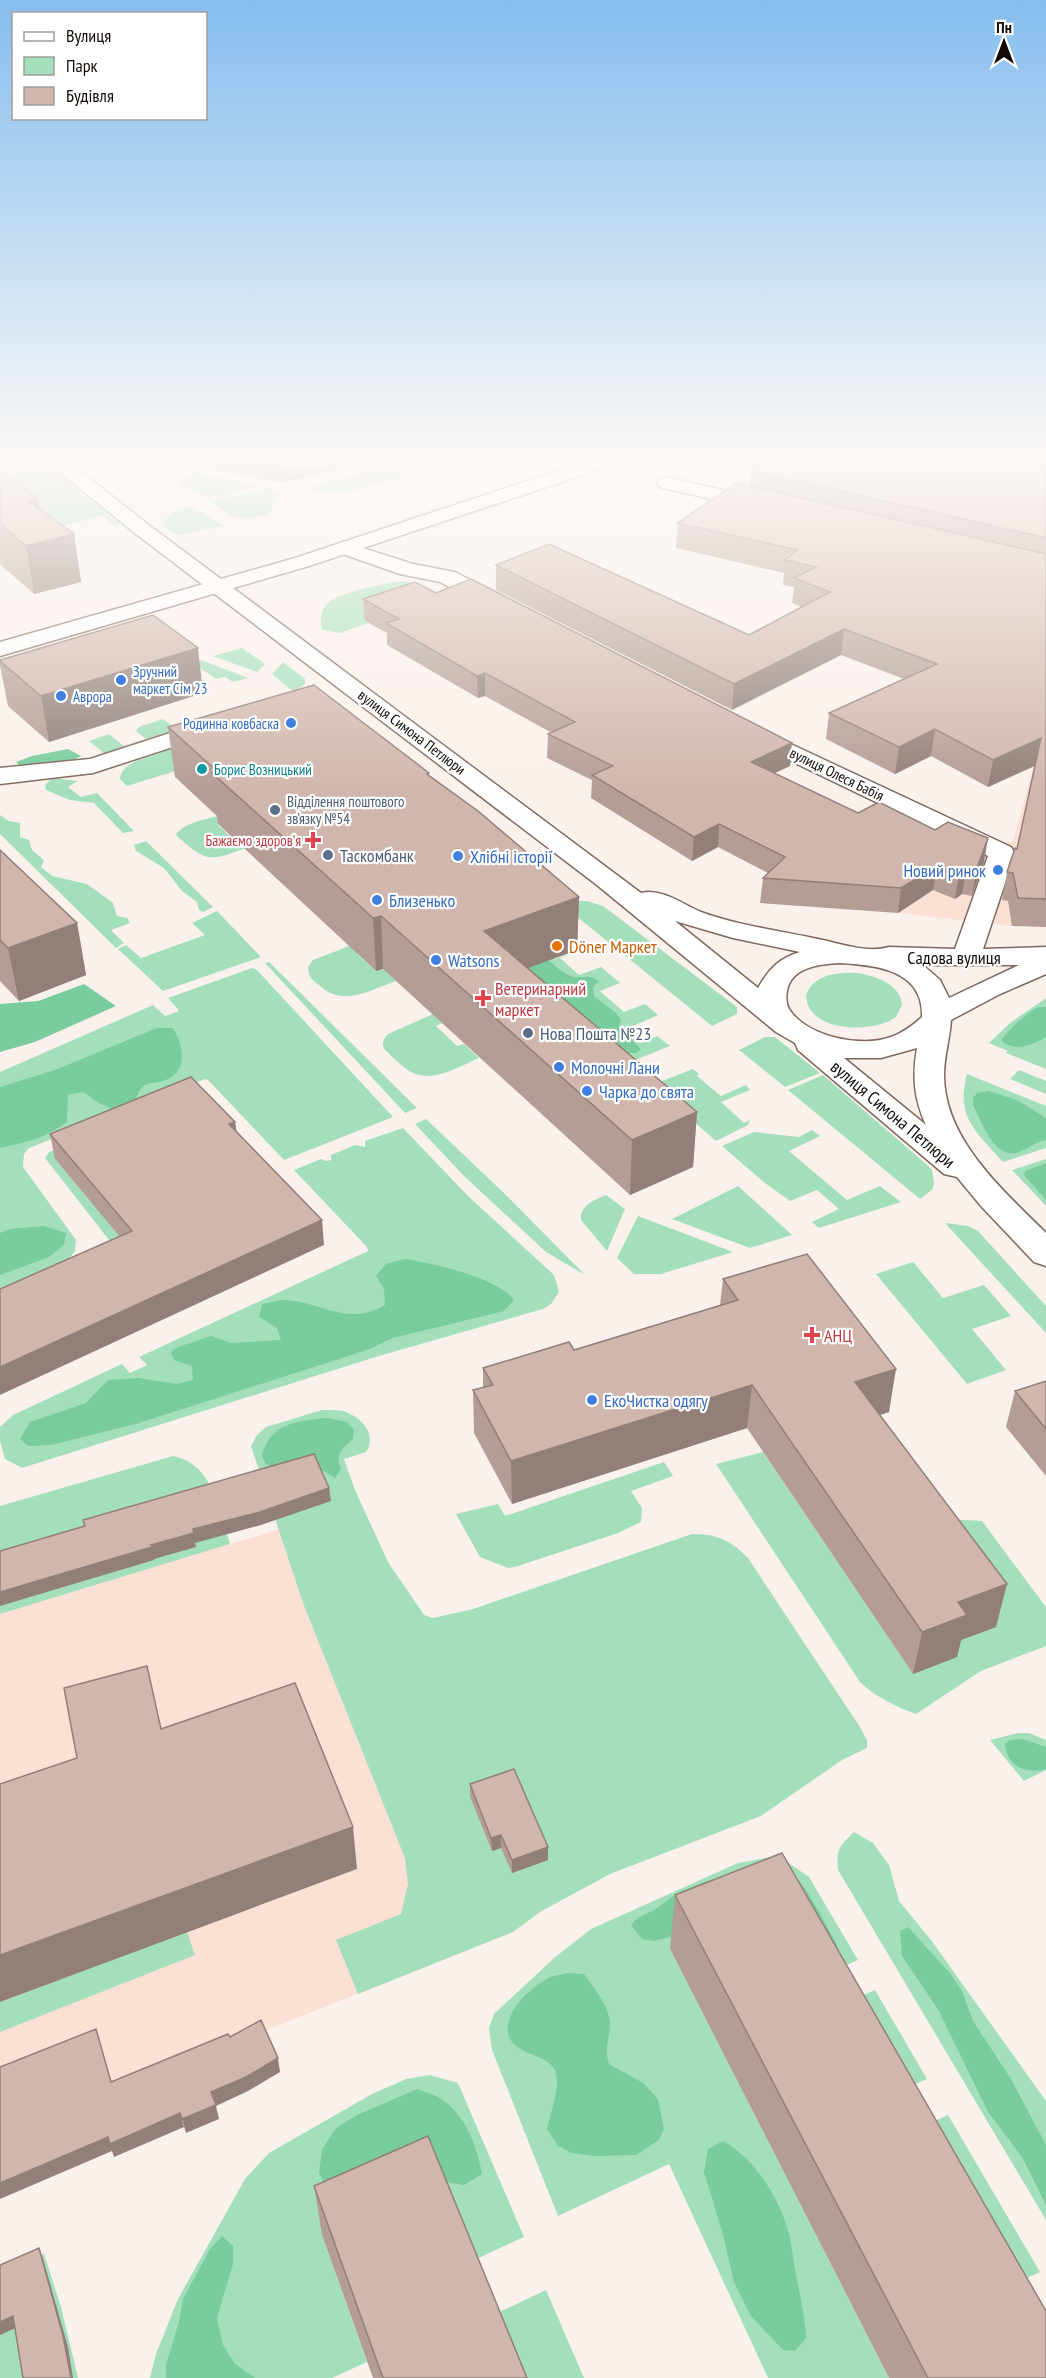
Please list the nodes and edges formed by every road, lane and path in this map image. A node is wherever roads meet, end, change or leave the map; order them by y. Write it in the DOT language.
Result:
graph roads {
  1 [pos="196,570"];
  2 [pos="271,570"];
  3 [pos="412,570"];
  4 [pos="217,586"];
  5 [pos="522,616"];
  6 [pos="0,649"];
  7 [pos="231,720"];
  8 [pos="735,724"];
  9 [pos="0,776"];
  10 [pos="607,879"];
  11 [pos="858,954"];
  12 [pos="1046,956"];
  13 [pos="966,958"];
  14 [pos="1046,964"];
  15 [pos="937,1018"];
  16 [pos="791,1028"];
  17 [pos="992,1197"];
  18 [pos="1046,1254"];
  1 -- 4 [label="street, вулиця Симона Петлюри"];
  2 -- 4 [label="street"];
  3 -- 5 [label="street"];
  4 -- 6 [label="street"];
  4 -- 10 [label="street, вулиця Симона Петлюри"];
  7 -- 9 [label="street"];
  8 -- 13 [label="street, вулиця Олеся Бабія"];
  10 -- 11 [label="street, вулиця Симона Петлюри"];
  10 -- 16 [label="street, вулиця Симона Петлюри"];
  11 -- 13 [label="street, Садова вулиця"];
  11 -- 15 [label="street"];
  11 -- 16 [label="street"];
  12 -- 13 [label="street, Садова вулиця"];
  14 -- 15 [label="street, Садова вулиця"];
  15 -- 16 [label="street"];
  15 -- 17 [label="street, вулиця Симона Петлюри"];
  16 -- 17 [label="street, вулиця Симона Петлюри"];
  17 -- 18 [label="street, вулиця Симона Петлюри"];
}
